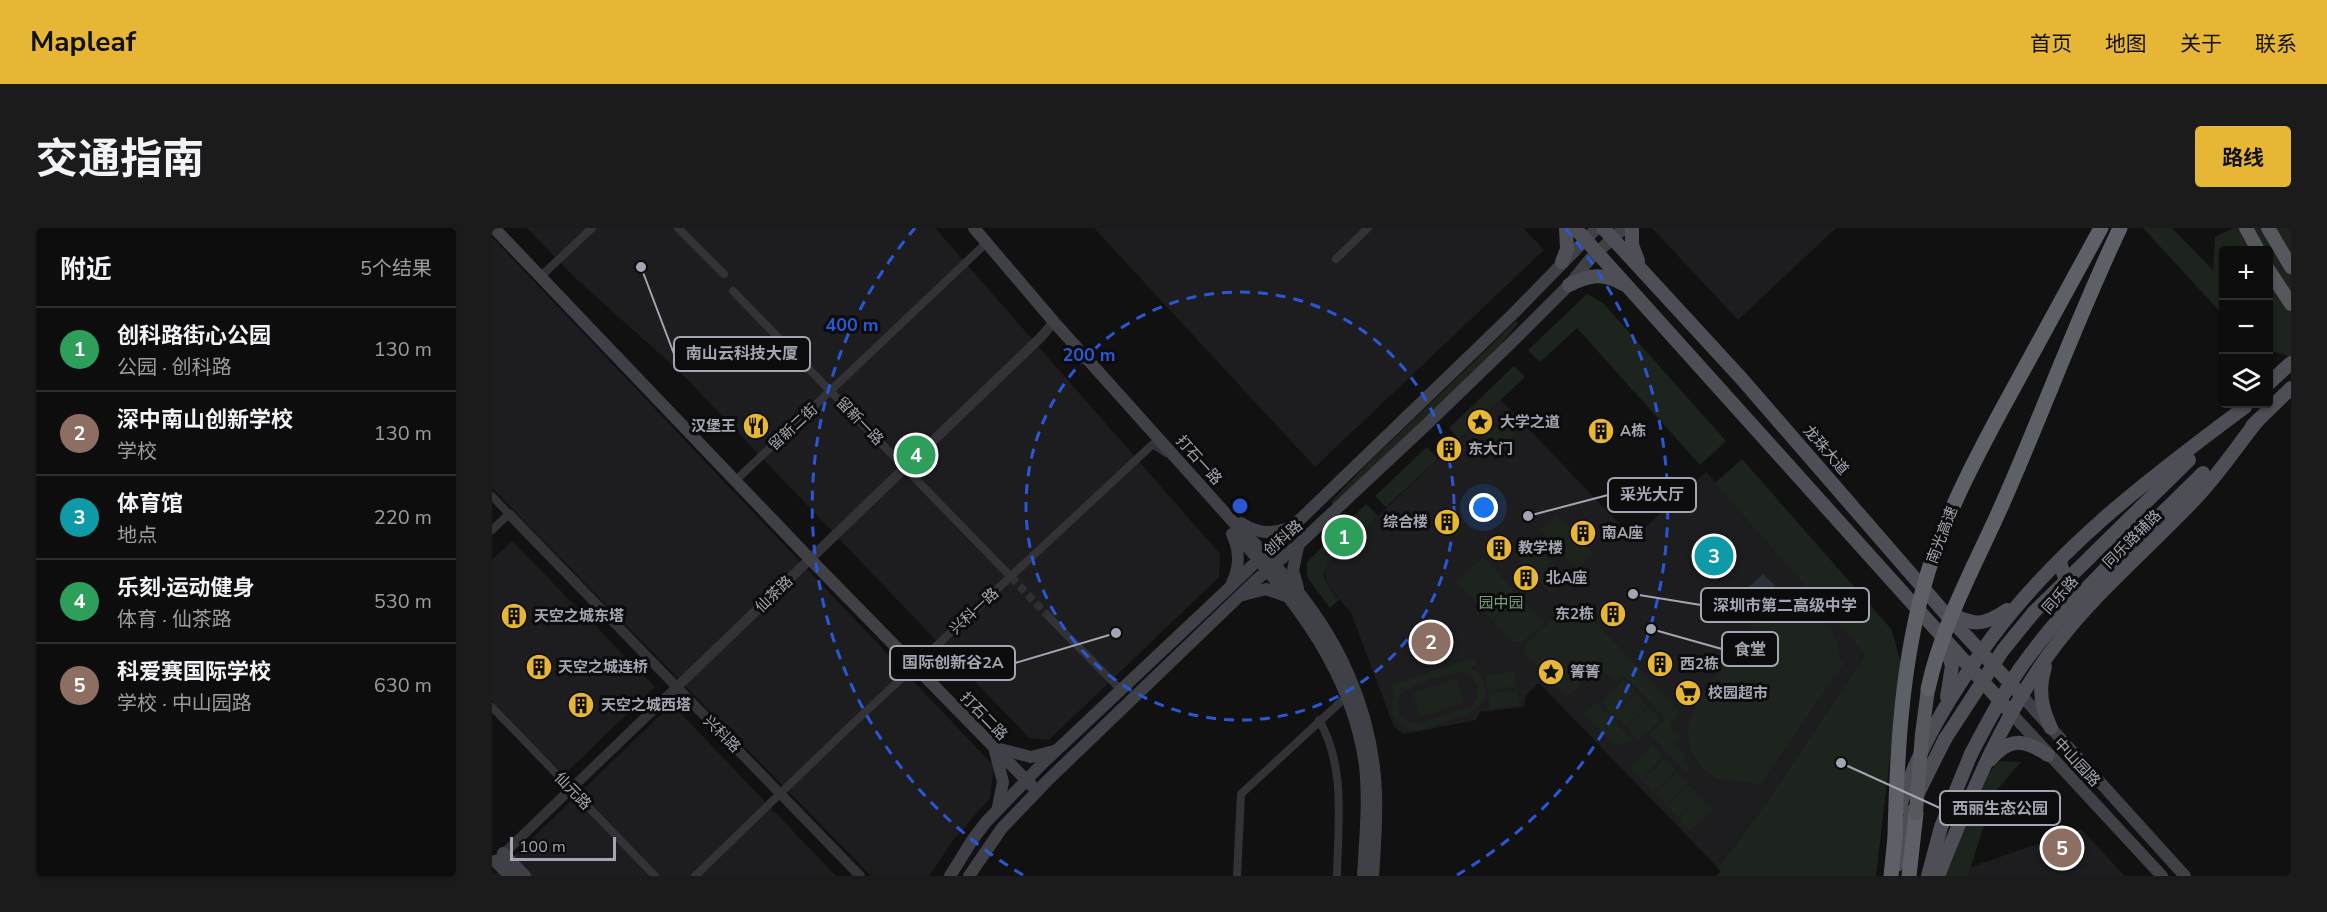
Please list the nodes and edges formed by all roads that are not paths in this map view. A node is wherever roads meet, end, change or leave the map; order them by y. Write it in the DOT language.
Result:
graph roads {
  1 [pos="494,228"];
  2 [pos="592,228"];
  3 [pos="678,228"];
  4 [pos="965,228"];
  5 [pos="974,228"];
  6 [pos="1368,228"];
  7 [pos="1566,228"];
  8 [pos="1575,228"];
  9 [pos="1597,228"];
  10 [pos="1624,228"];
  11 [pos="1632,228"];
  12 [pos="2101,228"];
  13 [pos="2120,228"];
  14 [pos="2246,228"];
  15 [pos="2268,228"];
  16 [pos="1608,233"];
  17 [pos="1586,239"];
  18 [pos="2256,246"];
  19 [pos="981,248"];
  20 [pos="1598,252"];
  21 [pos="1336,259"];
  22 [pos="1562,262"];
  23 [pos="2291,267"];
  24 [pos="1641,269"];
  25 [pos="724,274"];
  26 [pos="540,277"];
  27 [pos="2273,277"];
  28 [pos="1569,285"];
  29 [pos="734,291"];
  30 [pos="1631,291"];
  31 [pos="2291,304"];
  32 [pos="1514,314"];
  33 [pos="1051,325"];
  34 [pos="1526,326"];
  35 [pos="2291,363"];
  36 [pos="2273,379"];
  37 [pos="2291,388"];
  38 [pos="831,392"];
  39 [pos="2242,408"];
  40 [pos="2243,408"];
  41 [pos="2258,420"];
  42 [pos="1153,444"];
  43 [pos="1179,461"];
  44 [pos="904,467"];
  45 [pos="735,481"];
  46 [pos="492,496"];
  47 [pos="1322,498"];
  48 [pos="1335,511"];
  49 [pos="509,514"];
  50 [pos="1294,524"];
  51 [pos="1227,525"];
  52 [pos="492,530"];
  53 [pos="1244,534"];
  54 [pos="1300,543"];
  55 [pos="1261,557"];
  56 [pos="810,559"];
  57 [pos="2060,560"];
  58 [pos="1271,568"];
  59 [pos="1011,577"];
  60 [pos="1233,593"];
  61 [pos="2100,594"];
  62 [pos="1298,600"];
  63 [pos="2021,600"];
  64 [pos="1944,612"];
  65 [pos="1050,618"];
  66 [pos="1932,626"];
  67 [pos="2056,644"];
  68 [pos="1981,653"];
  69 [pos="915,666"];
  70 [pos="1970,668"];
  71 [pos="677,688"];
  72 [pos="1928,689"];
  73 [pos="1121,690"];
  74 [pos="2022,696"];
  75 [pos="1346,697"];
  76 [pos="492,707"];
  77 [pos="1945,707"];
  78 [pos="2011,713"];
  79 [pos="1319,720"];
  80 [pos="2051,728"];
  81 [pos="994,747"];
  82 [pos="1058,749"];
  83 [pos="2048,755"];
  84 [pos="1980,773"];
  85 [pos="1027,781"];
  86 [pos="570,788"];
  87 [pos="1036,791"];
  88 [pos="780,793"];
  89 [pos="996,812"];
  90 [pos="1916,813"];
  91 [pos="497,859"];
  92 [pos="510,876"];
  93 [pos="525,876"];
  94 [pos="655,876"];
  95 [pos="695,876"];
  96 [pos="860,876"];
  97 [pos="951,876"];
  98 [pos="969,876"];
  99 [pos="1237,876"];
  100 [pos="1337,876"];
  101 [pos="1363,876"];
  102 [pos="1373,876"];
  103 [pos="1884,876"];
  104 [pos="1893,876"];
  105 [pos="1908,876"];
  106 [pos="1928,876"];
  107 [pos="1938,876"];
  108 [pos="2162,876"];
  109 [pos="2185,876"];
  1 -- 26 [label="main road, 打石二路"];
  2 -- 26 [label="street"];
  3 -- 25 [label="street"];
  4 -- 19 [label="main road, 打石一路"];
  5 -- 33 [label="main road, 打石一路"];
  6 -- 21 [label="street"];
  7 -- 22 [label="main road"];
  8 -- 17 [label="main road"];
  9 -- 17 [label="main road, 创科路"];
  10 -- 16 [label="main road, 创科路"];
  11 -- 24 [label="main road"];
  12 -- 104 [label="highway, 南光高速, bridge"];
  13 -- 72 [label="highway, bridge"];
  14 -- 18 [label="highway"];
  15 -- 23 [label="highway"];
  16 -- 20 [label="main road, 创科路"];
  16 -- 24 [label="main road, 龙珠大道"];
  17 -- 20 [label="main road"];
  17 -- 22 [label="main road, 创科路"];
  19 -- 33 [label="main road, 打石一路"];
  19 -- 38 [label="street, 留新二街"];
  20 -- 28 [label="main road, 创科路"];
  20 -- 30 [label="main road"];
  22 -- 32 [label="main road, 创科路"];
  24 -- 64 [label="main road, 龙珠大道"];
  26 -- 45 [label="main road, 打石二路"];
  27 -- 31 [label="highway"];
  28 -- 30 [label="main road"];
  28 -- 34 [label="main road, 创科路"];
  29 -- 38 [label="street, 留新一路"];
  30 -- 66 [label="main road"];
  32 -- 34 [label="main road"];
  32 -- 47 [label="main road, 创科路"];
  33 -- 42 [label="main road, 打石一路"];
  33 -- 43 [label="main road, 打石一路"];
  33 -- 44 [label="street, 仙茶路"];
  34 -- 48 [label="main road, 创科路"];
  35 -- 36 [label="main road"];
  37 -- 41 [label="main road, 同乐路"];
  38 -- 44 [label="street, 留新一路"];
  38 -- 45 [label="street, 留新二街"];
  39 -- 57 [label="main road"];
  40 -- 104 [label="main road, 同乐路, bridge"];
  41 -- 61 [label="main road, 同乐路辅路"];
  41 -- 106 [label="main road, 同乐路, bridge"];
  42 -- 43 [label="street"];
  42 -- 51 [label="main road, 打石一路"];
  42 -- 59 [label="street, 兴科一路"];
  43 -- 53 [label="main road, 打石一路"];
  44 -- 56 [label="street, 仙茶路"];
  44 -- 59 [label="street, 留新一路"];
  45 -- 56 [label="main road, 打石二路"];
  46 -- 49 [label="street"];
  47 -- 48 [label="main road"];
  47 -- 50 [label="main road, 创科路"];
  48 -- 54 [label="main road, 创科路"];
  49 -- 52 [label="street"];
  49 -- 71 [label="street, 兴科路"];
  50 -- 53 [label="main road"];
  50 -- 55 [label="main road, 创科路"];
  51 -- 55 [label="main road, 打石一路"];
  51 -- 60 [label="main road"];
  53 -- 55 [label="main road, 打石一路"];
  54 -- 58 [label="main road, 创科路"];
  54 -- 62 [label="main road"];
  55 -- 58 [label="main road, 打石一路"];
  55 -- 60 [label="main road, 创科路"];
  56 -- 69 [label="main road, 打石二路"];
  56 -- 71 [label="street, 仙茶路"];
  57 -- 61 [label="main road"];
  57 -- 63 [label="main road"];
  58 -- 60 [label="main road, 创科路"];
  58 -- 62 [label="main road, 打石一路"];
  59 -- 69 [label="street, 兴科一路"];
  60 -- 62 [label="main road"];
  60 -- 73 [label="main road, 创科路"];
  60 -- 87 [label="main road, 创科路"];
  61 -- 67 [label="main road, 同乐路辅路"];
  62 -- 75 [label="main road, 打石一路"];
  62 -- 102 [label="main road, 打石一路"];
  63 -- 64 [label="main road"];
  63 -- 68 [label="main road"];
  64 -- 68 [label="main road, 龙珠大道"];
  65 -- 73 [label="street"];
  66 -- 70 [label="main road"];
  66 -- 77 [label="main road"];
  67 -- 74 [label="main road, 同乐路辅路"];
  67 -- 80 [label="main road"];
  68 -- 70 [label="main road"];
  68 -- 74 [label="main road, 龙珠大道"];
  69 -- 81 [label="main road, 打石二路"];
  69 -- 88 [label="street, 兴科一路"];
  70 -- 77 [label="main road"];
  70 -- 78 [label="main road, 中山园路"];
  71 -- 86 [label="street, 仙茶路"];
  71 -- 88 [label="street, 兴科路"];
  72 -- 90 [label="highway, bridge"];
  73 -- 82 [label="main road, 创科路"];
  74 -- 78 [label="main road, 同乐路辅路"];
  74 -- 80 [label="main road, 中山园路"];
  75 -- 79 [label="street"];
  75 -- 101 [label="main road, 打石一路"];
  76 -- 86 [label="street, 仙元路"];
  77 -- 103 [label="main road"];
  78 -- 83 [label="main road, 中山园路"];
  78 -- 84 [label="main road, 同乐路辅路"];
  79 -- 99 [label="street"];
  79 -- 100 [label="street"];
  80 -- 109 [label="main road, 中山园路"];
  81 -- 82 [label="main road"];
  81 -- 85 [label="main road, 打石二路"];
  81 -- 89 [label="main road"];
  82 -- 85 [label="main road, 创科路"];
  83 -- 84 [label="main road"];
  83 -- 108 [label="main road, 中山园路"];
  84 -- 107 [label="main road"];
  85 -- 87 [label="main road, 打石二路"];
  85 -- 89 [label="main road, 创科路"];
  86 -- 91 [label="street, 仙茶路"];
  86 -- 94 [label="street, 仙元路"];
  87 -- 98 [label="main road, 创科路"];
  88 -- 95 [label="street, 兴科一路"];
  88 -- 96 [label="street, 兴科路"];
  89 -- 97 [label="main road, 创科路"];
  90 -- 105 [label="highway"];
  91 -- 92 [label="main road"];
  91 -- 93 [label="main road"];
}
